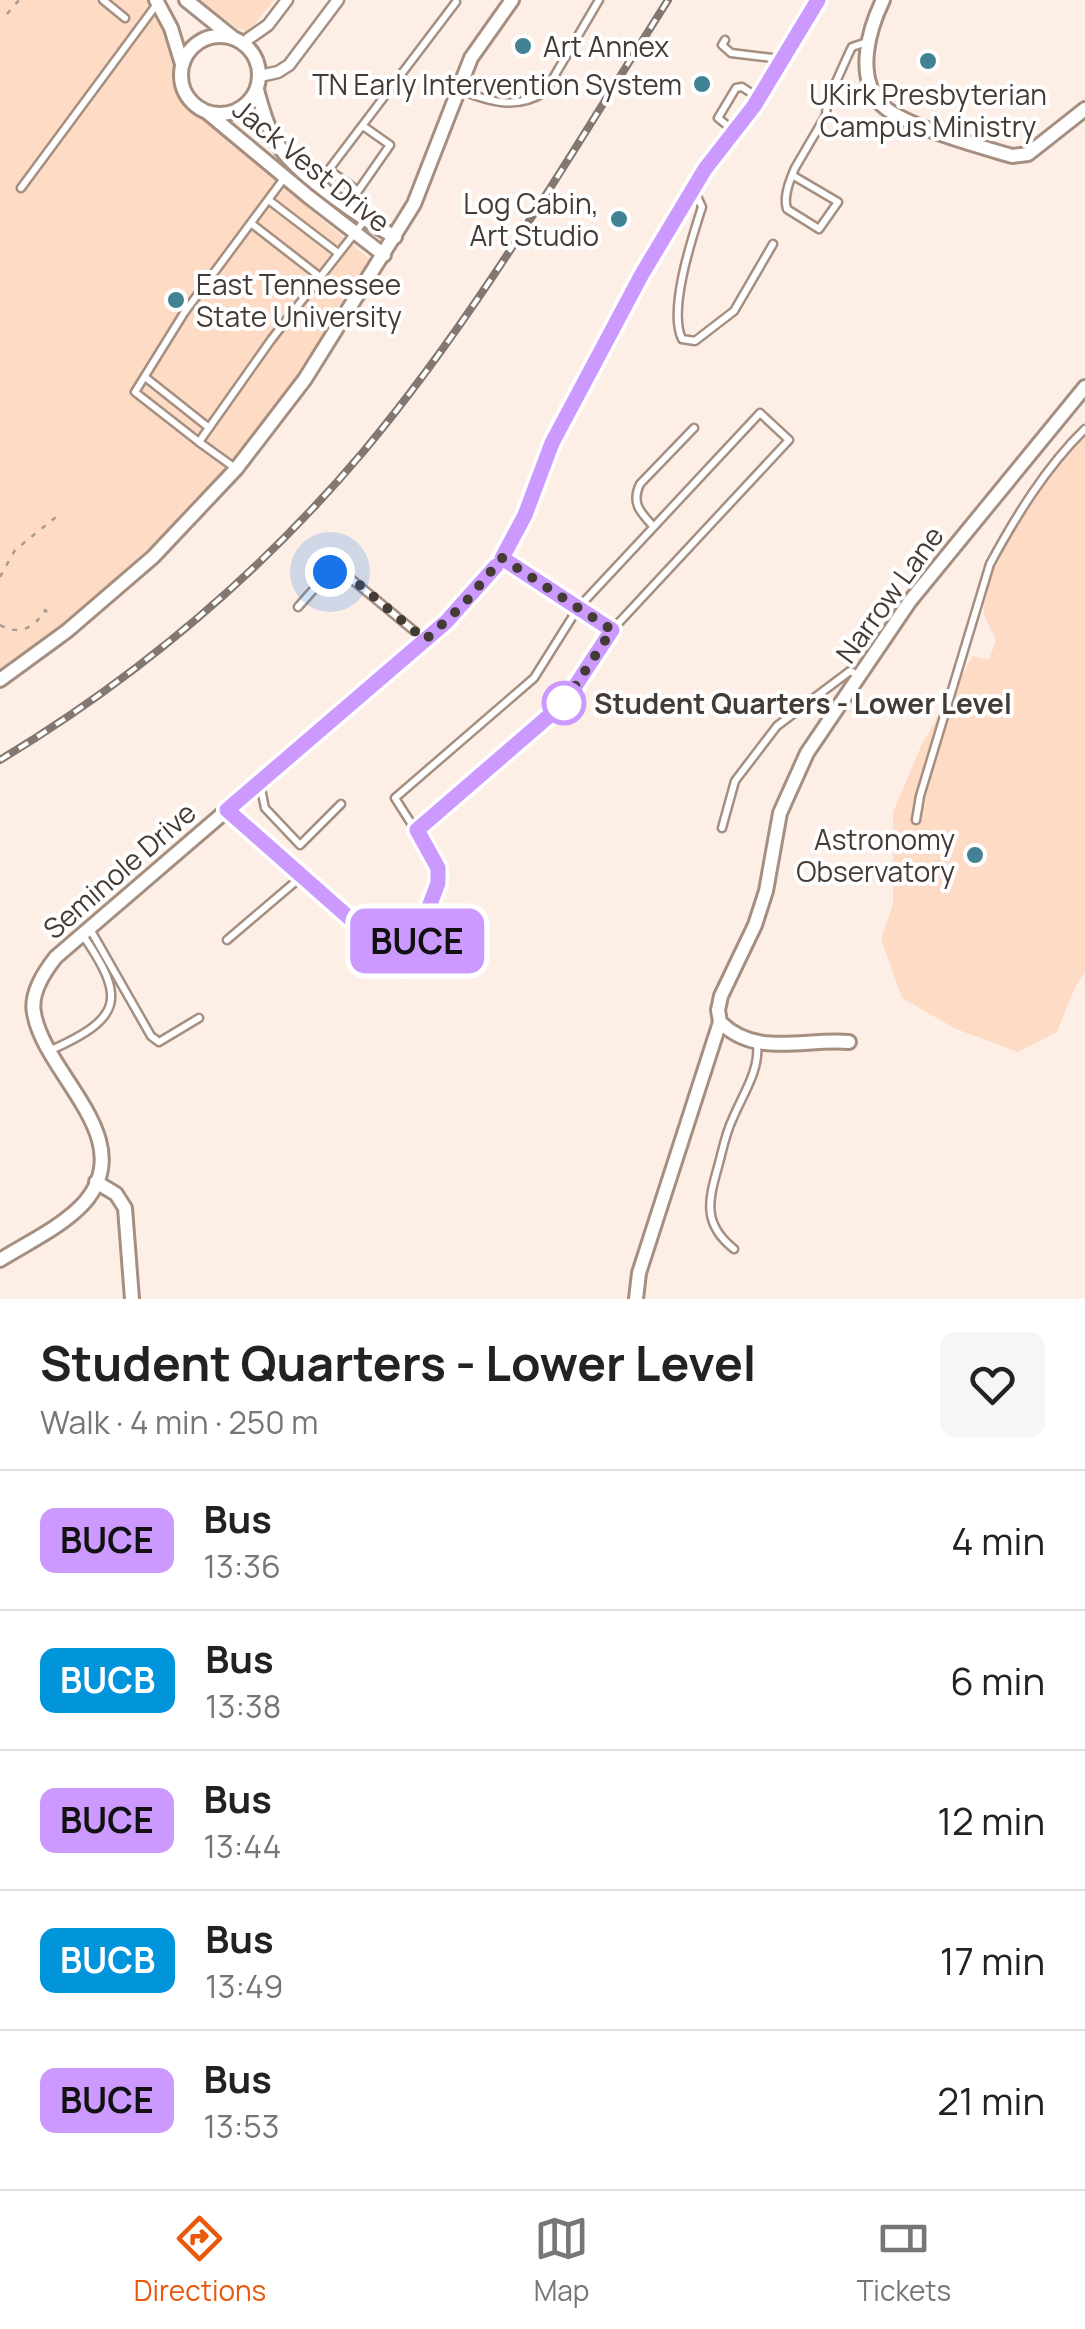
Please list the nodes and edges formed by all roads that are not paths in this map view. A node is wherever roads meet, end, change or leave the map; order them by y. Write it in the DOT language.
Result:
graph roads {
  1 [pos="103,0"];
  2 [pos="186,0"];
  3 [pos="288,0"];
  4 [pos="338,0"];
  5 [pos="512,0"];
  6 [pos="599,0"];
  7 [pos="818,0"];
  8 [pos="883,0"];
  9 [pos="158,1"];
  10 [pos="456,2"];
  11 [pos="125,18"];
  12 [pos="232,37"];
  13 [pos="248,39"];
  14 [pos="726,40"];
  15 [pos="869,42"];
  16 [pos="782,59"];
  17 [pos="182,64"];
  18 [pos="258,83"];
  19 [pos="459,90"];
  20 [pos="759,98"];
  21 [pos="1085,109"];
  22 [pos="208,113"];
  23 [pos="362,126"];
  24 [pos="734,131"];
  25 [pos="294,164"];
  26 [pos="329,170"];
  27 [pos="792,175"];
  28 [pos="284,178"];
  29 [pos="319,183"];
  30 [pos="21,188"];
  31 [pos="693,189"];
  32 [pos="308,197"];
  33 [pos="270,201"];
  34 [pos="365,218"];
  35 [pos="252,224"];
  36 [pos="355,232"];
  37 [pos="395,237"];
  38 [pos="773,244"];
  39 [pos="338,253"];
  40 [pos="384,255"];
  41 [pos="319,276"];
  42 [pos="145,377"];
  43 [pos="1085,387"];
  44 [pos="208,427"];
  45 [pos="694,428"];
  46 [pos="1085,429"];
  47 [pos="198,442"];
  48 [pos="236,470"];
  49 [pos="654,526"];
  50 [pos="502,558"];
  51 [pos="298,608"];
  52 [pos="578,608"];
  53 [pos="612,630"];
  54 [pos="425,640"];
  55 [pos="859,675"];
  56 [pos="0,680"];
  57 [pos="260,783"];
  58 [pos="342,804"];
  59 [pos="227,810"];
  60 [pos="916,820"];
  61 [pos="722,828"];
  62 [pos="417,830"];
  63 [pos="301,878"];
  64 [pos="86,931"];
  65 [pos="227,940"];
  66 [pos="199,1018"];
  67 [pos="720,1022"];
  68 [pos="849,1042"];
  69 [pos="758,1044"];
  70 [pos="50,1051"];
  71 [pos="96,1182"];
  72 [pos="734,1249"];
  73 [pos="0,1260"];
  74 [pos="132,1299"];
  75 [pos="636,1299"];
  1 -- 11 [label="lane"];
  2 -- 12 [label="street"];
  3 -- 13 [label="street"];
  4 -- 18 [label="street"];
  5 -- 19 [label="street"];
  6 -- 19 [label="lane"];
  7 -- 16 [label="street, Seminole Drive"];
  8 -- 15 [label="street"];
  9 -- 17 [label="street"];
  9 -- 30 [label="lane"];
  10 -- 23 [label="lane"];
  12 -- 17 [label="street"];
  12 -- 18 [label="street"];
  14 -- 16 [label="lane"];
  15 -- 21 [label="street"];
  15 -- 27 [label="lane"];
  16 -- 20 [label="street, Seminole Drive"];
  17 -- 22 [label="street"];
  18 -- 22 [label="street"];
  18 -- 25 [label="street, Jack Vest Drive"];
  19 -- 37 [label="street"];
  20 -- 24 [label="street, Seminole Drive"];
  20 -- 24 [label="lane"];
  22 -- 28 [label="street, Jack Vest Drive"];
  23 -- 26 [label="lane"];
  23 -- 26 [label="lane"];
  24 -- 31 [label="street, Seminole Drive"];
  25 -- 28 [label="lane"];
  25 -- 29 [label="street, Jack Vest Drive"];
  26 -- 29 [label="lane"];
  27 -- 27 [label="lane"];
  28 -- 32 [label="street, Jack Vest Drive"];
  28 -- 33 [label="lane"];
  29 -- 32 [label="lane"];
  29 -- 34 [label="street, Jack Vest Drive"];
  31 -- 38 [label="lane"];
  31 -- 50 [label="street, Seminole Drive"];
  32 -- 36 [label="street, Jack Vest Drive"];
  33 -- 35 [label="lane"];
  33 -- 39 [label="lane"];
  34 -- 36 [label="lane"];
  34 -- 37 [label="street, Jack Vest Drive"];
  35 -- 41 [label="lane"];
  35 -- 42 [label="lane"];
  36 -- 39 [label="lane"];
  36 -- 40 [label="street, Jack Vest Drive"];
  37 -- 40 [label="street"];
  39 -- 41 [label="lane"];
  40 -- 48 [label="street"];
  41 -- 44 [label="lane"];
  42 -- 44 [label="lane"];
  42 -- 47 [label="lane"];
  43 -- 55 [label="street, Narrow Lane"];
  44 -- 47 [label="lane"];
  45 -- 49 [label="lane"];
  46 -- 60 [label="lane"];
  47 -- 48 [label="lane"];
  48 -- 56 [label="street"];
  49 -- 52 [label="lane"];
  49 -- 53 [label="lane"];
  50 -- 52 [label="lane"];
  50 -- 54 [label="street, Seminole Drive"];
  51 -- 54 [label="lane"];
  52 -- 53 [label="lane"];
  52 -- 62 [label="lane"];
  53 -- 62 [label="lane"];
  54 -- 57 [label="street, Seminole Drive"];
  55 -- 61 [label="lane"];
  55 -- 67 [label="street, Narrow Lane"];
  57 -- 58 [label="lane"];
  57 -- 59 [label="street, Seminole Drive"];
  59 -- 63 [label="lane"];
  59 -- 64 [label="street, Seminole Drive"];
  62 -- 63 [label="lane"];
  63 -- 65 [label="lane"];
  64 -- 66 [label="lane"];
  64 -- 70 [label="street, Seminole Drive"];
  64 -- 70 [label="lane"];
  67 -- 69 [label="street"];
  67 -- 75 [label="street, Narrow Lane"];
  68 -- 69 [label="street"];
  69 -- 72 [label="lane"];
  70 -- 71 [label="street, Seminole Drive"];
  71 -- 73 [label="street"];
  71 -- 74 [label="street"];
}
